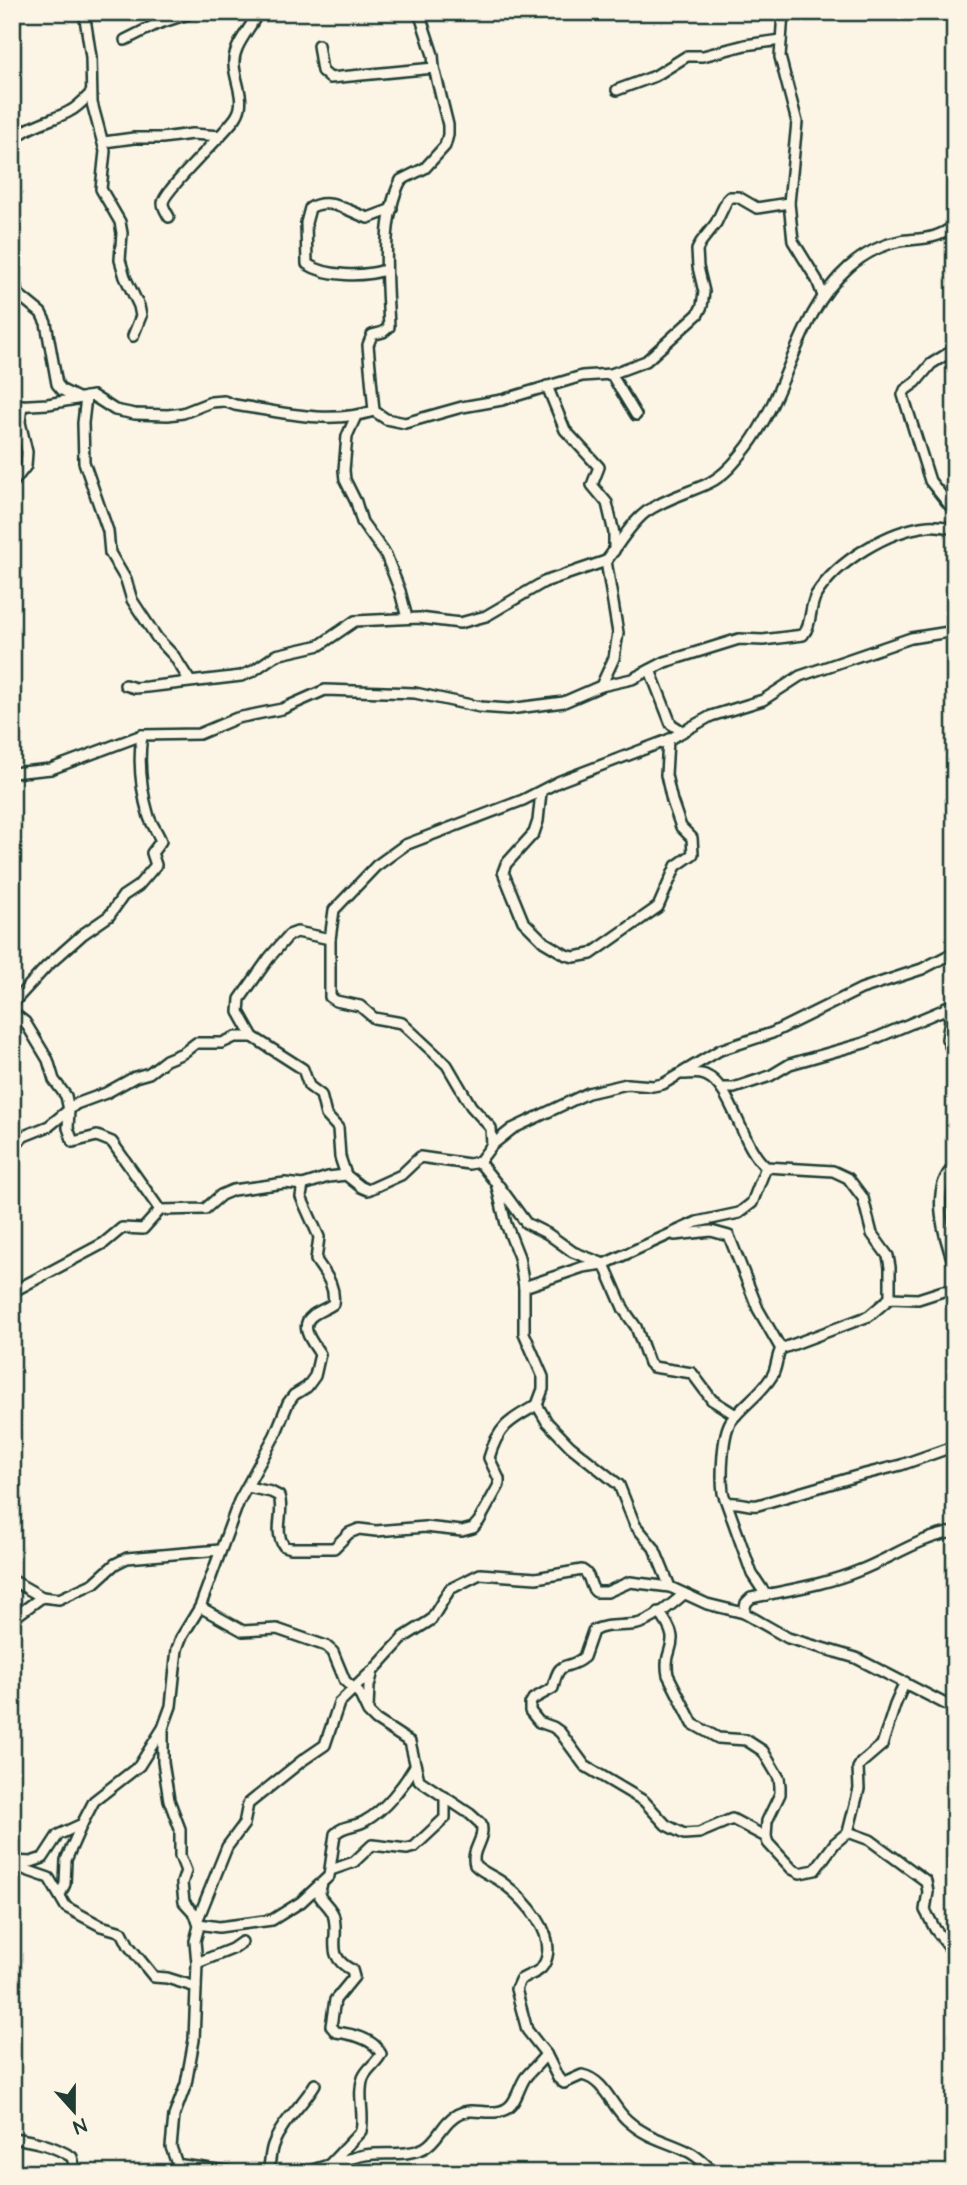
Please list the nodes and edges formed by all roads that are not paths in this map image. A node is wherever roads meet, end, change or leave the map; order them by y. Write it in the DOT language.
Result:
graph roads {
  1 [pos="84,12"];
  2 [pos="194,12"];
  3 [pos="258,12"];
  4 [pos="419,12"];
  5 [pos="783,12"];
  6 [pos="125,40"];
  7 [pos="781,40"];
  8 [pos="318,45"];
  9 [pos="434,68"];
  10 [pos="617,90"];
  11 [pos="91,93"];
  12 [pos="221,135"];
  13 [pos="104,142"];
  14 [pos="12,144"];
  15 [pos="789,203"];
  16 [pos="392,209"];
  17 [pos="169,217"];
  18 [pos="955,225"];
  19 [pos="386,270"];
  20 [pos="12,277"];
  21 [pos="823,296"];
  22 [pos="134,336"];
  23 [pos="955,349"];
  24 [pos="611,374"];
  25 [pos="547,386"];
  26 [pos="82,397"];
  27 [pos="17,405"];
  28 [pos="374,411"];
  29 [pos="636,415"];
  30 [pos="356,416"];
  31 [pos="12,484"];
  32 [pos="955,512"];
  33 [pos="955,529"];
  34 [pos="614,551"];
  35 [pos="606,561"];
  36 [pos="407,618"];
  37 [pos="955,631"];
  38 [pos="650,670"];
  39 [pos="190,681"];
  40 [pos="125,685"];
  41 [pos="601,686"];
  42 [pos="682,731"];
  43 [pos="142,735"];
  44 [pos="668,740"];
  45 [pos="12,773"];
  46 [pos="541,792"];
  47 [pos="330,939"];
  48 [pos="955,952"];
  49 [pos="12,1004"];
  50 [pos="951,1006"];
  51 [pos="12,1012"];
  52 [pos="253,1037"];
  53 [pos="955,1057"];
  54 [pos="682,1074"];
  55 [pos="721,1088"];
  56 [pos="69,1110"];
  57 [pos="492,1145"];
  58 [pos="12,1148"];
  59 [pos="478,1162"];
  60 [pos="955,1166"];
  61 [pos="766,1167"];
  62 [pos="346,1175"];
  63 [pos="496,1183"];
  64 [pos="303,1185"];
  65 [pos="160,1210"];
  66 [pos="666,1236"];
  67 [pos="951,1247"];
  68 [pos="604,1264"];
  69 [pos="955,1267"];
  70 [pos="524,1287"];
  71 [pos="955,1291"];
  72 [pos="12,1292"];
  73 [pos="891,1298"];
  74 [pos="781,1349"];
  75 [pos="537,1405"];
  76 [pos="736,1415"];
  77 [pos="955,1446"];
  78 [pos="248,1487"];
  79 [pos="727,1503"];
  80 [pos="955,1532"];
  81 [pos="220,1550"];
  82 [pos="12,1580"];
  83 [pos="670,1587"];
  84 [pos="684,1594"];
  85 [pos="766,1595"];
  86 [pos="42,1597"];
  87 [pos="200,1607"];
  88 [pos="659,1612"];
  89 [pos="744,1613"];
  90 [pos="12,1619"];
  91 [pos="373,1671"];
  92 [pos="905,1682"];
  93 [pos="353,1688"];
  94 [pos="955,1709"];
  95 [pos="368,1712"];
  96 [pos="163,1728"];
  97 [pos="415,1766"];
  98 [pos="445,1797"];
  99 [pos="82,1824"];
  100 [pos="848,1832"];
  101 [pos="766,1837"];
  102 [pos="12,1861"];
  103 [pos="331,1870"];
  104 [pos="323,1883"];
  105 [pos="60,1895"];
  106 [pos="198,1922"];
  107 [pos="242,1942"];
  108 [pos="955,1955"];
  109 [pos="197,1963"];
  110 [pos="196,1987"];
  111 [pos="546,2054"];
  112 [pos="315,2084"];
  113 [pos="12,2138"];
  114 [pos="328,2166"];
  115 [pos="175,2170"];
  116 [pos="76,2173"];
  117 [pos="240,2173"];
  118 [pos="268,2173"];
  119 [pos="303,2173"];
  120 [pos="715,2173"];
  1 -- 11 [label="street"];
  2 -- 6 [label="street"];
  3 -- 12 [label="street"];
  4 -- 9 [label="street"];
  5 -- 7 [label="street"];
  7 -- 10 [label="street"];
  7 -- 15 [label="street"];
  8 -- 9 [label="street"];
  9 -- 16 [label="street"];
  11 -- 13 [label="street"];
  11 -- 14 [label="street"];
  12 -- 13 [label="street"];
  12 -- 17 [label="street"];
  13 -- 22 [label="street"];
  15 -- 21 [label="street"];
  15 -- 24 [label="street"];
  16 -- 19 [label="street"];
  16 -- 19 [label="street"];
  18 -- 21 [label="street"];
  19 -- 28 [label="street"];
  20 -- 26 [label="street"];
  21 -- 34 [label="street"];
  23 -- 32 [label="street"];
  24 -- 25 [label="street"];
  24 -- 29 [label="street"];
  25 -- 28 [label="street"];
  25 -- 34 [label="street"];
  26 -- 27 [label="street"];
  26 -- 30 [label="street"];
  26 -- 39 [label="street"];
  27 -- 31 [label="street"];
  28 -- 30 [label="street"];
  30 -- 36 [label="street"];
  33 -- 38 [label="street"];
  34 -- 35 [label="street"];
  35 -- 36 [label="street"];
  35 -- 41 [label="street"];
  36 -- 39 [label="street"];
  37 -- 42 [label="street"];
  38 -- 41 [label="street"];
  38 -- 42 [label="street"];
  39 -- 40 [label="street"];
  41 -- 43 [label="street"];
  42 -- 44 [label="street"];
  43 -- 45 [label="street"];
  43 -- 49 [label="street"];
  44 -- 46 [label="street"];
  44 -- 46 [label="street"];
  46 -- 47 [label="street"];
  47 -- 52 [label="street"];
  47 -- 57 [label="street"];
  48 -- 54 [label="street"];
  50 -- 53 [label="street"];
  50 -- 55 [label="street"];
  51 -- 56 [label="street"];
  52 -- 56 [label="street"];
  52 -- 62 [label="street"];
  54 -- 55 [label="street"];
  54 -- 57 [label="street"];
  55 -- 61 [label="street"];
  56 -- 58 [label="street"];
  56 -- 65 [label="street"];
  57 -- 59 [label="street"];
  59 -- 62 [label="street"];
  59 -- 63 [label="street"];
  60 -- 67 [label="street"];
  61 -- 66 [label="street"];
  61 -- 73 [label="street"];
  62 -- 64 [label="street"];
  63 -- 68 [label="street"];
  63 -- 70 [label="street"];
  64 -- 65 [label="street"];
  64 -- 78 [label="street"];
  65 -- 72 [label="street"];
  66 -- 68 [label="street"];
  66 -- 74 [label="street"];
  67 -- 69 [label="street"];
  68 -- 70 [label="street"];
  68 -- 76 [label="street"];
  70 -- 75 [label="street"];
  71 -- 73 [label="street"];
  73 -- 74 [label="street"];
  74 -- 76 [label="street"];
  75 -- 78 [label="street"];
  75 -- 83 [label="street"];
  76 -- 79 [label="street"];
  77 -- 79 [label="street"];
  78 -- 81 [label="street"];
  79 -- 85 [label="street"];
  80 -- 85 [label="street"];
  81 -- 86 [label="street"];
  81 -- 87 [label="street"];
  82 -- 86 [label="street"];
  83 -- 84 [label="street"];
  83 -- 91 [label="street"];
  84 -- 88 [label="street"];
  84 -- 89 [label="street"];
  85 -- 89 [label="street"];
  86 -- 90 [label="street"];
  87 -- 93 [label="street"];
  87 -- 96 [label="street"];
  88 -- 101 [label="street"];
  88 -- 101 [label="street"];
  89 -- 92 [label="street"];
  91 -- 93 [label="street"];
  91 -- 95 [label="street"];
  92 -- 94 [label="street"];
  92 -- 100 [label="street"];
  93 -- 95 [label="street"];
  93 -- 106 [label="street"];
  95 -- 97 [label="street"];
  96 -- 99 [label="street"];
  96 -- 106 [label="street"];
  97 -- 98 [label="street"];
  97 -- 103 [label="street"];
  98 -- 103 [label="street"];
  98 -- 111 [label="street"];
  99 -- 102 [label="street"];
  99 -- 105 [label="street"];
  100 -- 101 [label="street"];
  100 -- 108 [label="street"];
  102 -- 105 [label="street"];
  103 -- 104 [label="street"];
  104 -- 106 [label="street"];
  104 -- 114 [label="street"];
  105 -- 110 [label="street"];
  106 -- 109 [label="street"];
  107 -- 109 [label="street"];
  109 -- 110 [label="street"];
  110 -- 115 [label="street"];
  111 -- 114 [label="street"];
  111 -- 120 [label="street"];
  112 -- 118 [label="street"];
  113 -- 116 [label="street"];
  114 -- 119 [label="street"];
  115 -- 117 [label="street"];
}
